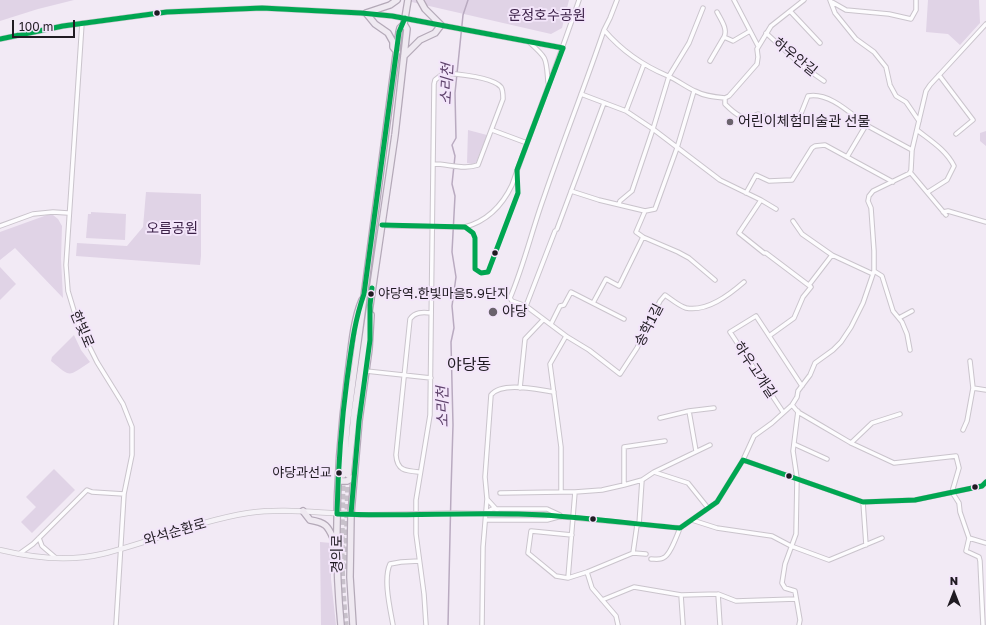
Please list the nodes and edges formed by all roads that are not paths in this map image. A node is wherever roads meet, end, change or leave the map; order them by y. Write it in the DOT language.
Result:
graph roads {
  1 [pos="397,0"];
  2 [pos="408,0"];
  3 [pos="420,0"];
  4 [pos="579,0"];
  5 [pos="617,0"];
  6 [pos="734,0"];
  7 [pos="804,0"];
  8 [pos="830,0"];
  9 [pos="916,0"];
  10 [pos="703,8"];
  11 [pos="790,11"];
  12 [pos="717,12"];
  13 [pos="366,13"];
  14 [pos="405,21"];
  15 [pos="82,23"];
  16 [pos="986,24"];
  17 [pos="442,25"];
  18 [pos="604,30"];
  19 [pos="750,31"];
  20 [pos="766,33"];
  21 [pos="724,37"];
  22 [pos="0,39"];
  23 [pos="528,41"];
  24 [pos="820,43"];
  25 [pos="758,46"];
  26 [pos="563,48"];
  27 [pos="397,52"];
  28 [pos="404,56"];
  29 [pos="710,61"];
  30 [pos="644,64"];
  31 [pos="939,75"];
  32 [pos="669,76"];
  33 [pos="824,80"];
  34 [pos="548,84"];
  35 [pos="694,91"];
  36 [pos="581,94"];
  37 [pos="725,98"];
  38 [pos="604,103"];
  39 [pos="626,111"];
  40 [pos="919,121"];
  41 [pos="866,125"];
  42 [pos="653,129"];
  43 [pos="492,130"];
  44 [pos="917,130"];
  45 [pos="956,134"];
  46 [pos="527,143"];
  47 [pos="677,148"];
  48 [pos="912,150"];
  49 [pos="847,157"];
  50 [pos="434,164"];
  51 [pos="910,172"];
  52 [pos="893,182"];
  53 [pos="571,190"];
  54 [pos="928,192"];
  55 [pos="746,193"];
  56 [pos="761,200"];
  57 [pos="619,204"];
  58 [pos="776,209"];
  59 [pos="645,211"];
  60 [pos="68,213"];
  61 [pos="793,221"];
  62 [pos="986,222"];
  63 [pos="382,225"];
  64 [pos="0,226"];
  65 [pos="431,227"];
  66 [pos="643,237"];
  67 [pos="832,254"];
  68 [pos="874,273"];
  69 [pos="715,280"];
  70 [pos="744,282"];
  71 [pos="809,285"];
  72 [pos="593,303"];
  73 [pos="370,305"];
  74 [pos="526,306"];
  75 [pos="431,312"];
  76 [pos="912,312"];
  77 [pos="899,318"];
  78 [pos="624,319"];
  79 [pos="543,320"];
  80 [pos="551,324"];
  81 [pos="566,336"];
  82 [pos="769,336"];
  83 [pos="910,350"];
  84 [pos="970,361"];
  85 [pos="366,371"];
  86 [pos="403,376"];
  87 [pos="431,378"];
  88 [pos="802,386"];
  89 [pos="520,388"];
  90 [pos="972,388"];
  91 [pos="986,390"];
  92 [pos="554,392"];
  93 [pos="792,405"];
  94 [pos="714,408"];
  95 [pos="689,411"];
  96 [pos="798,411"];
  97 [pos="784,412"];
  98 [pos="900,414"];
  99 [pos="660,418"];
  100 [pos="963,430"];
  101 [pos="665,441"];
  102 [pos="851,443"];
  103 [pos="794,444"];
  104 [pos="710,445"];
  105 [pos="696,451"];
  106 [pos="827,459"];
  107 [pos="743,460"];
  108 [pos="420,472"];
  109 [pos="654,472"];
  110 [pos="346,476"];
  111 [pos="797,478"];
  112 [pos="642,480"];
  113 [pos="986,482"];
  114 [pos="624,485"];
  115 [pos="561,492"];
  116 [pos="575,492"];
  117 [pos="952,492"];
  118 [pos="500,493"];
  119 [pos="124,494"];
  120 [pos="487,499"];
  121 [pos="863,502"];
  122 [pos="708,508"];
  123 [pos="497,510"];
  124 [pos="303,511"];
  125 [pos="487,512"];
  126 [pos="338,514"];
  127 [pos="351,514"];
  128 [pos="563,516"];
  129 [pos="574,517"];
  130 [pos="486,520"];
  131 [pos="692,520"];
  132 [pos="638,525"];
  133 [pos="680,528"];
  134 [pos="572,535"];
  135 [pos="39,538"];
  136 [pos="882,538"];
  137 [pos="968,538"];
  138 [pos="986,543"];
  139 [pos="866,545"];
  140 [pos="337,546"];
  141 [pos="791,546"];
  142 [pos="120,548"];
  143 [pos="0,550"];
  144 [pos="633,553"];
  145 [pos="19,554"];
  146 [pos="646,554"];
  147 [pos="56,558"];
  148 [pos="651,559"];
  149 [pos="419,561"];
  150 [pos="587,572"];
  151 [pos="568,578"];
  152 [pos="718,594"];
  153 [pos="682,595"];
  154 [pos="796,599"];
  155 [pos="602,600"];
  156 [pos="116,625"];
  157 [pos="341,625"];
  158 [pos="353,625"];
  159 [pos="392,625"];
  160 [pos="426,625"];
  161 [pos="482,625"];
  162 [pos="618,625"];
  163 [pos="683,625"];
  164 [pos="720,625"];
  165 [pos="799,625"];
  166 [pos="983,625"];
  1 -- 13 [label="main road"];
  2 -- 14 [label="main road, 경의로"];
  3 -- 17 [label="main road"];
  4 -- 26 [label="street"];
  5 -- 18 [label="street, 송학1길"];
  6 -- 19 [label="street, 하우안길"];
  7 -- 11 [label="street, 하우안길"];
  8 -- 9 [label="street"];
  8 -- 40 [label="street"];
  10 -- 32 [label="street"];
  11 -- 20 [label="street, 하우안길"];
  11 -- 24 [label="street, 하우안길"];
  12 -- 21 [label="street"];
  13 -- 14 [label="street"];
  13 -- 15 [label="street"];
  13 -- 27 [label="main road"];
  14 -- 17 [label="street"];
  14 -- 27 [label="main road, 경의로"];
  14 -- 28 [label="main road, 경의로"];
  15 -- 22 [label="street"];
  15 -- 60 [label="street, 한빛로"];
  16 -- 31 [label="street"];
  17 -- 23 [label="street"];
  17 -- 28 [label="main road"];
  18 -- 30 [label="street"];
  18 -- 36 [label="street, 송학1길"];
  19 -- 21 [label="street"];
  19 -- 25 [label="street, 하우안길"];
  20 -- 25 [label="street, 하우안길"];
  20 -- 33 [label="street, 하우안길"];
  21 -- 29 [label="street"];
  23 -- 26 [label="street"];
  23 -- 34 [label="street"];
  25 -- 37 [label="street, 하우안길"];
  26 -- 34 [label="street"];
  27 -- 110 [label="main road, 경의로"];
  28 -- 63 [label="main road, 경의로"];
  30 -- 32 [label="street"];
  30 -- 39 [label="street"];
  31 -- 40 [label="street"];
  31 -- 45 [label="street"];
  32 -- 35 [label="street"];
  32 -- 42 [label="street"];
  34 -- 46 [label="street"];
  35 -- 37 [label="street"];
  35 -- 47 [label="street"];
  36 -- 38 [label="street"];
  36 -- 74 [label="street, 송학1길"];
  37 -- 41 [label="street, 하우안길"];
  38 -- 39 [label="street"];
  38 -- 53 [label="street"];
  39 -- 42 [label="street"];
  40 -- 44 [label="street"];
  41 -- 48 [label="street"];
  41 -- 49 [label="street"];
  42 -- 47 [label="street"];
  42 -- 57 [label="street"];
  43 -- 46 [label="street"];
  43 -- 50 [label="street"];
  43 -- 50 [label="street"];
  44 -- 48 [label="street"];
  44 -- 54 [label="street"];
  46 -- 65 [label="street"];
  47 -- 55 [label="street"];
  47 -- 59 [label="street"];
  48 -- 51 [label="street"];
  49 -- 52 [label="street"];
  49 -- 55 [label="street"];
  50 -- 65 [label="street"];
  51 -- 52 [label="street, 하우고개길"];
  51 -- 54 [label="street"];
  52 -- 68 [label="street, 하우고개길"];
  53 -- 57 [label="street"];
  53 -- 74 [label="street"];
  54 -- 62 [label="street"];
  55 -- 56 [label="street"];
  56 -- 58 [label="street"];
  56 -- 71 [label="street"];
  57 -- 59 [label="street"];
  59 -- 66 [label="street"];
  60 -- 64 [label="street"];
  60 -- 119 [label="street, 한빛로"];
  61 -- 67 [label="street"];
  63 -- 65 [label="street"];
  63 -- 73 [label="main road, 경의로"];
  65 -- 75 [label="street"];
  66 -- 69 [label="street"];
  66 -- 72 [label="street"];
  67 -- 68 [label="street"];
  67 -- 71 [label="street"];
  68 -- 77 [label="street"];
  68 -- 88 [label="street, 하우고개길"];
  70 -- 81 [label="street, 송학1길"];
  71 -- 82 [label="street"];
  72 -- 78 [label="street, 송학1길"];
  72 -- 80 [label="street, 송학1길"];
  73 -- 85 [label="main road, 경의로"];
  73 -- 110 [label="main road, 경의로"];
  74 -- 79 [label="street, 송학1길"];
  75 -- 86 [label="street"];
  75 -- 87 [label="street"];
  76 -- 77 [label="street"];
  77 -- 83 [label="street"];
  79 -- 80 [label="street, 송학1길"];
  79 -- 89 [label="street"];
  80 -- 81 [label="street, 송학1길"];
  81 -- 92 [label="street"];
  82 -- 88 [label="street, 하우고개길"];
  82 -- 97 [label="street, 하우고개길"];
  84 -- 90 [label="street"];
  85 -- 86 [label="street"];
  85 -- 110 [label="main road, 경의로"];
  86 -- 87 [label="street"];
  86 -- 108 [label="street"];
  87 -- 108 [label="street"];
  88 -- 93 [label="street, 하우고개길"];
  89 -- 92 [label="street"];
  89 -- 120 [label="street"];
  90 -- 91 [label="street"];
  90 -- 100 [label="street"];
  92 -- 115 [label="street"];
  93 -- 96 [label="street, 하우고개길"];
  93 -- 97 [label="street, 하우고개길"];
  94 -- 95 [label="street"];
  95 -- 99 [label="street"];
  95 -- 105 [label="street"];
  96 -- 102 [label="street, 하우고개길"];
  96 -- 103 [label="street"];
  97 -- 107 [label="street, 하우고개길"];
  98 -- 102 [label="street"];
  101 -- 114 [label="street"];
  102 -- 117 [label="street, 하우고개길"];
  103 -- 106 [label="street"];
  103 -- 111 [label="street"];
  104 -- 105 [label="street"];
  105 -- 109 [label="street"];
  107 -- 111 [label="street"];
  107 -- 122 [label="street, 하우고개길"];
  108 -- 149 [label="street"];
  109 -- 112 [label="street"];
  109 -- 122 [label="street"];
  110 -- 126 [label="main road, 경의로"];
  110 -- 127 [label="main road, 경의로"];
  111 -- 121 [label="street"];
  111 -- 141 [label="street"];
  112 -- 114 [label="street"];
  112 -- 132 [label="street"];
  113 -- 117 [label="street"];
  114 -- 116 [label="street"];
  115 -- 116 [label="street"];
  115 -- 118 [label="street"];
  116 -- 129 [label="street"];
  117 -- 121 [label="street"];
  117 -- 137 [label="street"];
  119 -- 135 [label="street"];
  119 -- 142 [label="street, 한빛로"];
  120 -- 123 [label="street"];
  120 -- 125 [label="street"];
  121 -- 139 [label="street"];
  122 -- 131 [label="street, 하우고개길"];
  123 -- 125 [label="street"];
  123 -- 128 [label="street"];
  124 -- 126 [label="street, 와석순환로"];
  124 -- 140 [label="main road"];
  124 -- 142 [label="street, 와석순환로"];
  125 -- 130 [label="street"];
  126 -- 127 [label="street, 와석순환로"];
  126 -- 140 [label="main road, 경의로"];
  127 -- 128 [label="street, bridge"];
  127 -- 158 [label="main road, 경의로"];
  128 -- 129 [label="street"];
  128 -- 130 [label="street"];
  129 -- 132 [label="street"];
  129 -- 134 [label="street"];
  130 -- 161 [label="street"];
  131 -- 133 [label="street, 하우고개길"];
  131 -- 141 [label="street"];
  132 -- 133 [label="street"];
  132 -- 144 [label="street"];
  133 -- 148 [label="street"];
  134 -- 151 [label="street"];
  134 -- 151 [label="street"];
  135 -- 145 [label="street"];
  135 -- 147 [label="street"];
  136 -- 139 [label="street"];
  137 -- 138 [label="street"];
  137 -- 166 [label="street"];
  139 -- 141 [label="street"];
  140 -- 157 [label="main road, 경의로"];
  141 -- 154 [label="street"];
  142 -- 147 [label="street, 와석순환로"];
  142 -- 156 [label="street, 한빛로"];
  143 -- 145 [label="street, 와석순환로"];
  144 -- 146 [label="street"];
  144 -- 150 [label="street"];
  145 -- 147 [label="street, 와석순환로"];
  149 -- 159 [label="street"];
  149 -- 160 [label="street"];
  150 -- 151 [label="street"];
  150 -- 155 [label="street"];
  152 -- 153 [label="street"];
  152 -- 154 [label="street"];
  152 -- 164 [label="street"];
  153 -- 155 [label="street"];
  153 -- 163 [label="street"];
  154 -- 165 [label="street"];
  155 -- 162 [label="street"];
}
